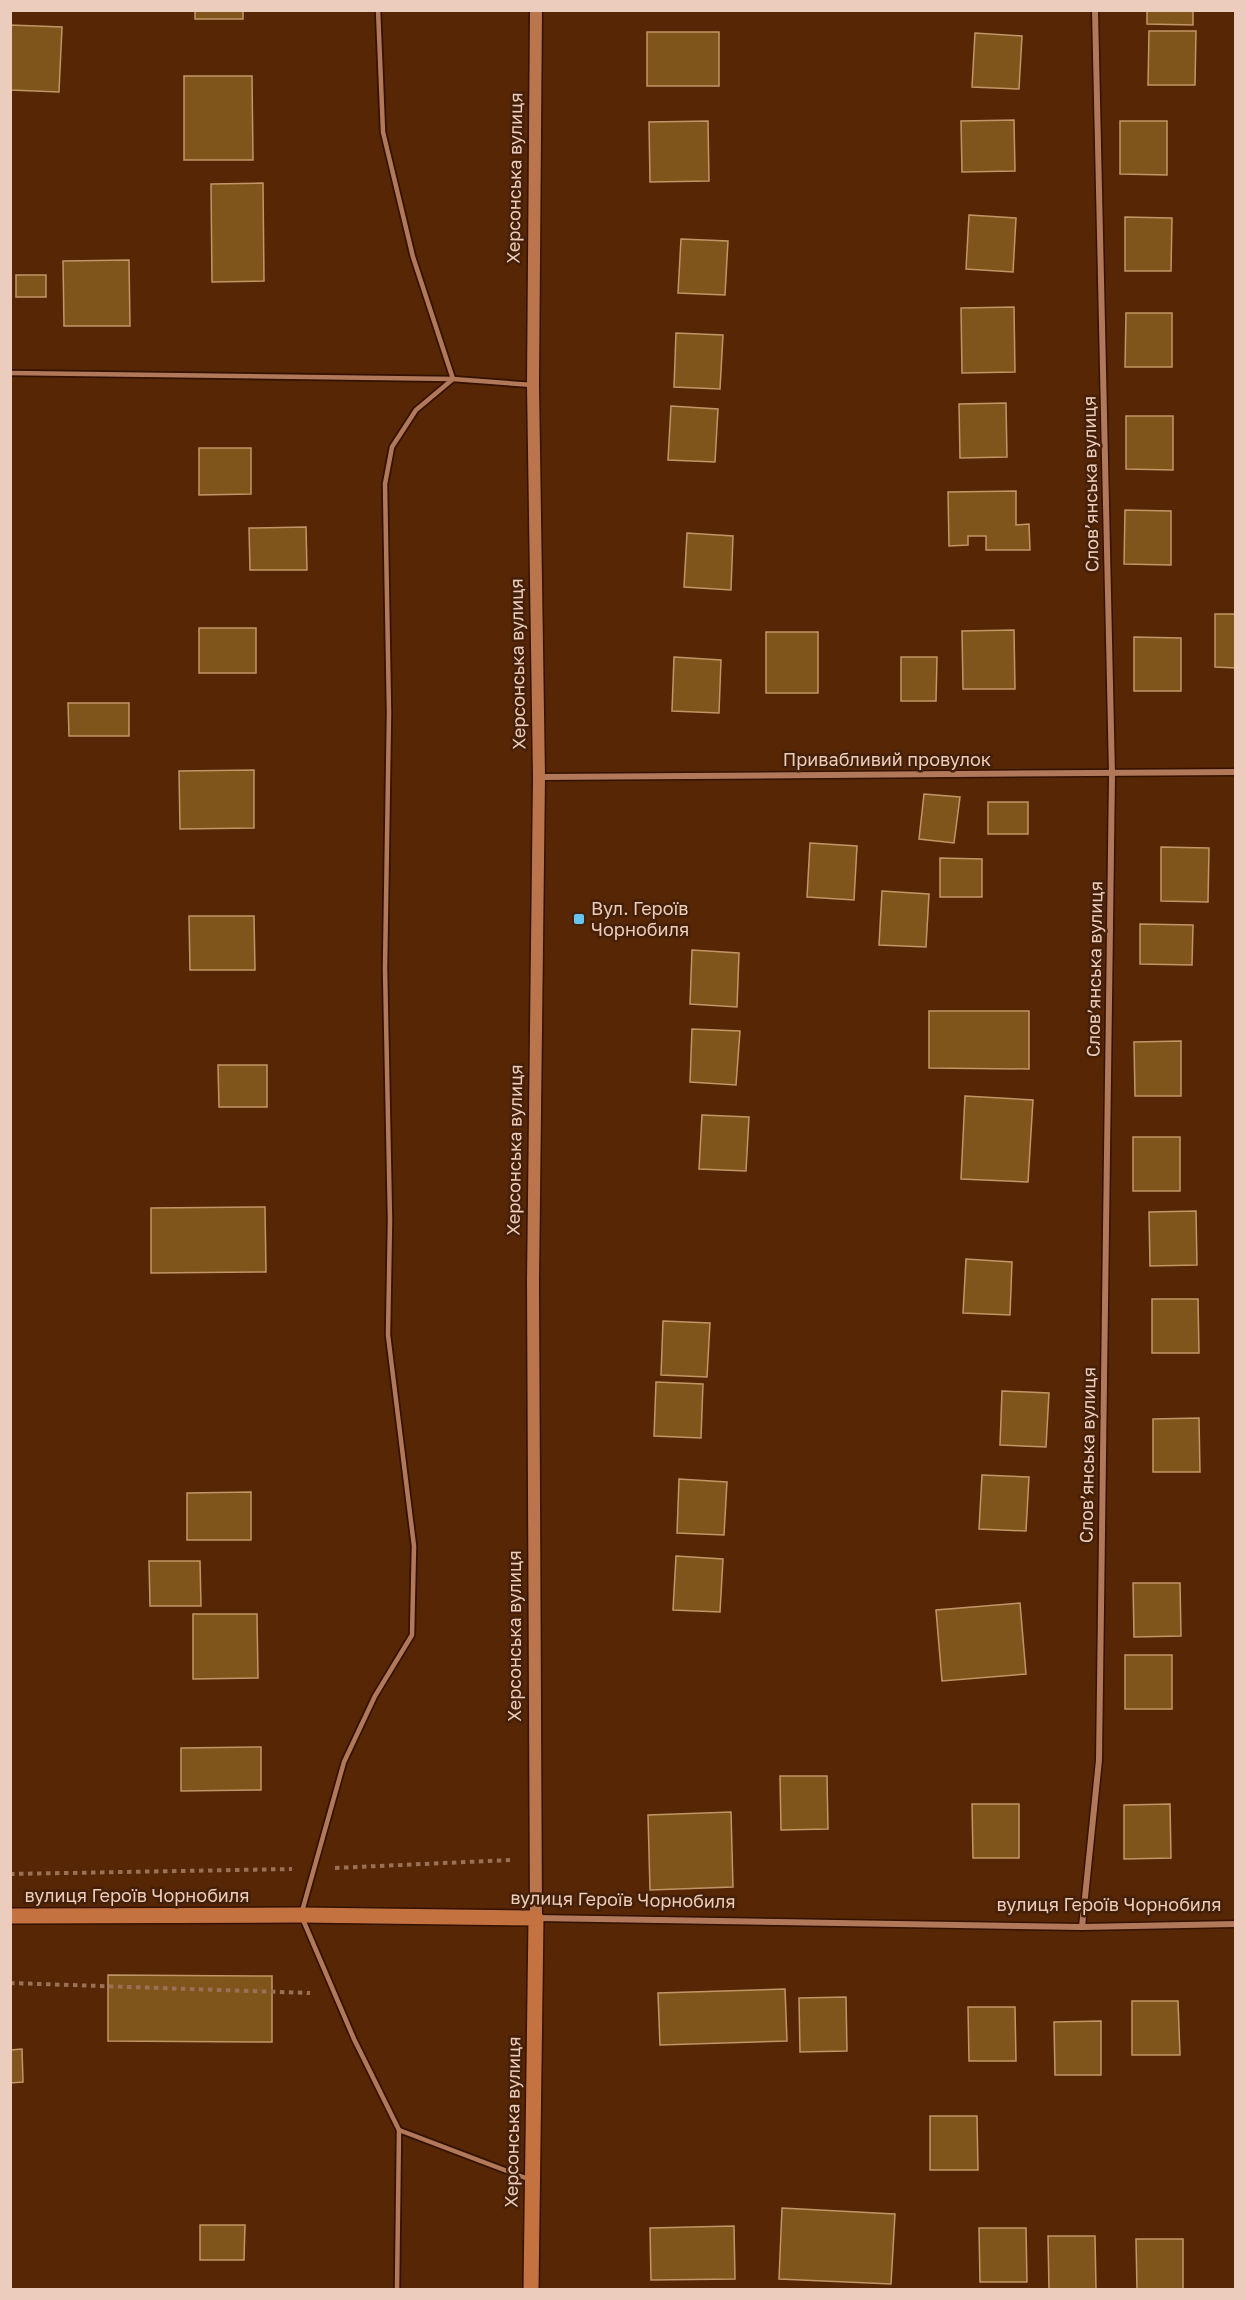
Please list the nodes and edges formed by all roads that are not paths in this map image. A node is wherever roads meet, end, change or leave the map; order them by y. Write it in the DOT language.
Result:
graph roads {
  1 [pos="378,10"];
  2 [pos="536,10"];
  3 [pos="1095,10"];
  4 [pos="10,373"];
  5 [pos="453,379"];
  6 [pos="533,385"];
  7 [pos="1236,772"];
  8 [pos="1112,774"];
  9 [pos="539,777"];
  10 [pos="301,1915"];
  11 [pos="10,1916"];
  12 [pos="536,1918"];
  13 [pos="1236,1924"];
  14 [pos="1082,1927"];
  15 [pos="399,2130"];
  16 [pos="531,2181"];
  17 [pos="397,2289"];
  18 [pos="531,2289"];
  1 -- 5 [label="lane"];
  2 -- 6 [label="main road, Херсонська вулиця"];
  3 -- 8 [label="street, Словʼянська вулиця"];
  4 -- 5 [label="lane"];
  5 -- 6 [label="lane"];
  5 -- 10 [label="lane"];
  6 -- 9 [label="main road, Херсонська вулиця"];
  7 -- 8 [label="street, Привабливий провулок"];
  8 -- 9 [label="street, Привабливий провулок"];
  8 -- 14 [label="street, Словʼянська вулиця"];
  9 -- 12 [label="main road, Херсонська вулиця"];
  10 -- 11 [label="main road, вулиця Героїв Чорнобиля"];
  10 -- 12 [label="main road, вулиця Героїв Чорнобиля"];
  10 -- 15 [label="lane"];
  12 -- 14 [label="street, вулиця Героїв Чорнобиля"];
  12 -- 16 [label="main road, Херсонська вулиця"];
  13 -- 14 [label="street, вулиця Героїв Чорнобиля"];
  15 -- 16 [label="lane"];
  15 -- 17 [label="lane"];
  16 -- 18 [label="main road, Херсонська вулиця"];
}
